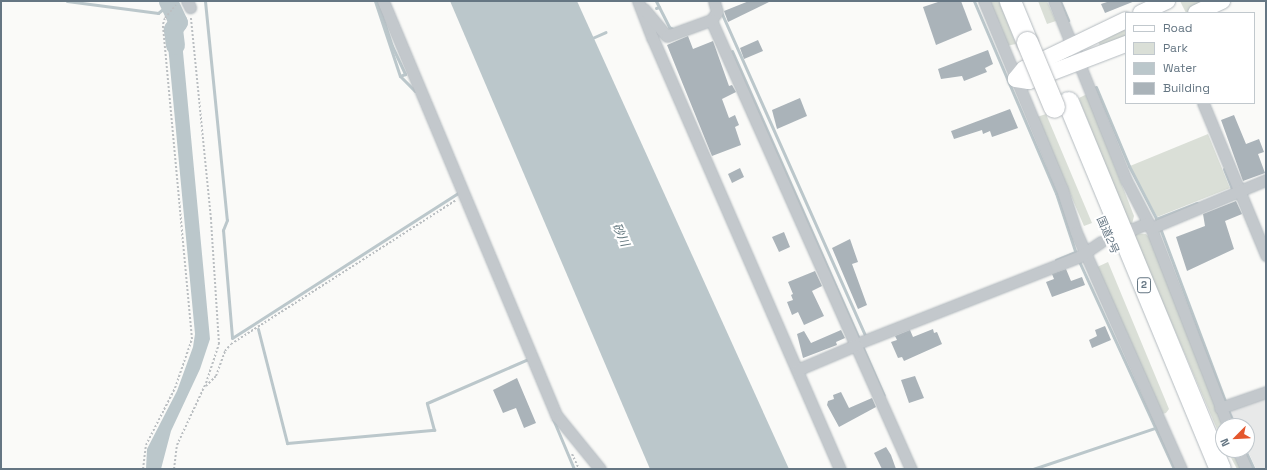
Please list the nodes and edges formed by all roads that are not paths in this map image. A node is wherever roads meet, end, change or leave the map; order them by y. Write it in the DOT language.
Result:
graph roads {
  1 [pos="383,1"];
  2 [pos="714,1"];
  3 [pos="984,1"];
  4 [pos="1010,1"];
  5 [pos="1026,1"];
  6 [pos="1054,1"];
  7 [pos="1222,1"];
  8 [pos="639,3"];
  9 [pos="1164,5"];
  10 [pos="1144,12"];
  11 [pos="1198,12"];
  12 [pos="712,20"];
  13 [pos="1125,20"];
  14 [pos="1034,39"];
  15 [pos="1125,44"];
  16 [pos="1072,46"];
  17 [pos="1110,50"];
  18 [pos="1078,61"];
  19 [pos="1016,79"];
  20 [pos="1086,79"];
  21 [pos="1061,104"];
  22 [pos="1203,104"];
  23 [pos="1266,180"];
  24 [pos="1239,190"];
  25 [pos="1150,226"];
  26 [pos="1130,230"];
  27 [pos="1101,242"];
  28 [pos="1080,255"];
  29 [pos="1266,255"];
  30 [pos="858,344"];
  31 [pos="797,370"];
  32 [pos="1266,392"];
  33 [pos="1220,408"];
  34 [pos="1224,418"];
  35 [pos="1241,458"];
  36 [pos="600,469"];
  37 [pos="840,469"];
  38 [pos="911,469"];
  39 [pos="1181,469"];
  40 [pos="1205,469"];
  41 [pos="1220,469"];
  42 [pos="1246,469"];
  1 -- 36 [label="street"];
  2 -- 12 [label="street"];
  3 -- 19 [label="street"];
  4 -- 14 [label="highway, 国道2号 / 2"];
  5 -- 14 [label="highway, 国道2号 / 2"];
  6 -- 16 [label="street"];
  7 -- 11 [label="main road"];
  8 -- 12 [label="street"];
  8 -- 31 [label="street"];
  9 -- 10 [label="main road"];
  12 -- 30 [label="street"];
  13 -- 16 [label="main road"];
  14 -- 21 [label="highway, 国道2号 / 2"];
  15 -- 17 [label="main road"];
  16 -- 18 [label="street"];
  16 -- 19 [label="main road"];
  17 -- 18 [label="main road"];
  17 -- 20 [label="street"];
  18 -- 19 [label="main road"];
  18 -- 20 [label="street"];
  19 -- 28 [label="street"];
  20 -- 25 [label="street"];
  21 -- 40 [label="highway, 国道2号 / 2"];
  21 -- 41 [label="highway, 国道2号 / 2"];
  22 -- 24 [label="street"];
  23 -- 24 [label="street"];
  24 -- 25 [label="street"];
  24 -- 29 [label="street"];
  25 -- 26 [label="street"];
  25 -- 33 [label="street"];
  27 -- 28 [label="street"];
  28 -- 30 [label="street"];
  28 -- 39 [label="street"];
  30 -- 31 [label="street"];
  30 -- 38 [label="street"];
  31 -- 37 [label="street"];
  32 -- 33 [label="street"];
  33 -- 34 [label="street"];
  35 -- 42 [label="street"];
}
